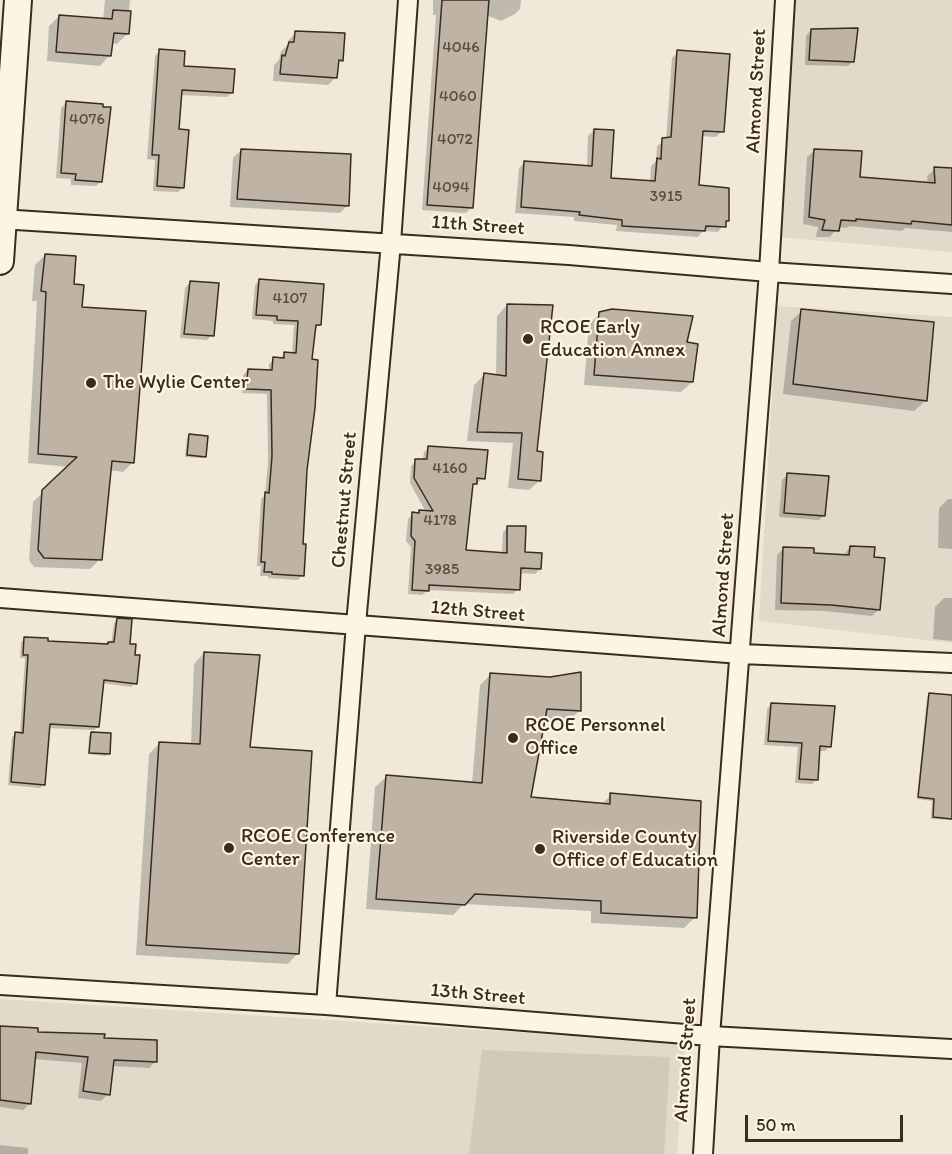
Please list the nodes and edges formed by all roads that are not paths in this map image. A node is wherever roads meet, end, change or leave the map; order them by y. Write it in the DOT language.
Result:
graph roads {
  1 [pos="18,0"];
  2 [pos="408,0"];
  3 [pos="785,0"];
  4 [pos="2,219"];
  5 [pos="391,243"];
  6 [pos="0,261"];
  7 [pos="769,272"];
  8 [pos="952,284"];
  9 [pos="0,598"];
  10 [pos="356,624"];
  11 [pos="741,654"];
  12 [pos="952,663"];
  13 [pos="0,985"];
  14 [pos="326,1005"];
  15 [pos="710,1036"];
  16 [pos="952,1049"];
  17 [pos="703,1154"];
  1 -- 4 [label="main road"];
  2 -- 5 [label="street, Chestnut Street"];
  3 -- 7 [label="street, Almond Street"];
  4 -- 5 [label="street, 11th Street"];
  4 -- 6 [label="main road"];
  5 -- 7 [label="street, 11th Street"];
  5 -- 10 [label="street, Chestnut Street"];
  7 -- 8 [label="street, 11th Street"];
  7 -- 11 [label="street, Almond Street"];
  9 -- 10 [label="street, 12th Street"];
  10 -- 11 [label="street, 12th Street"];
  10 -- 14 [label="street, Chestnut Street"];
  11 -- 12 [label="street, 12th Street"];
  11 -- 15 [label="street, Almond Street"];
  13 -- 14 [label="street, 13th Street"];
  14 -- 15 [label="street, 13th Street"];
  15 -- 16 [label="street, 13th Street"];
  15 -- 17 [label="street, Almond Street"];
}
